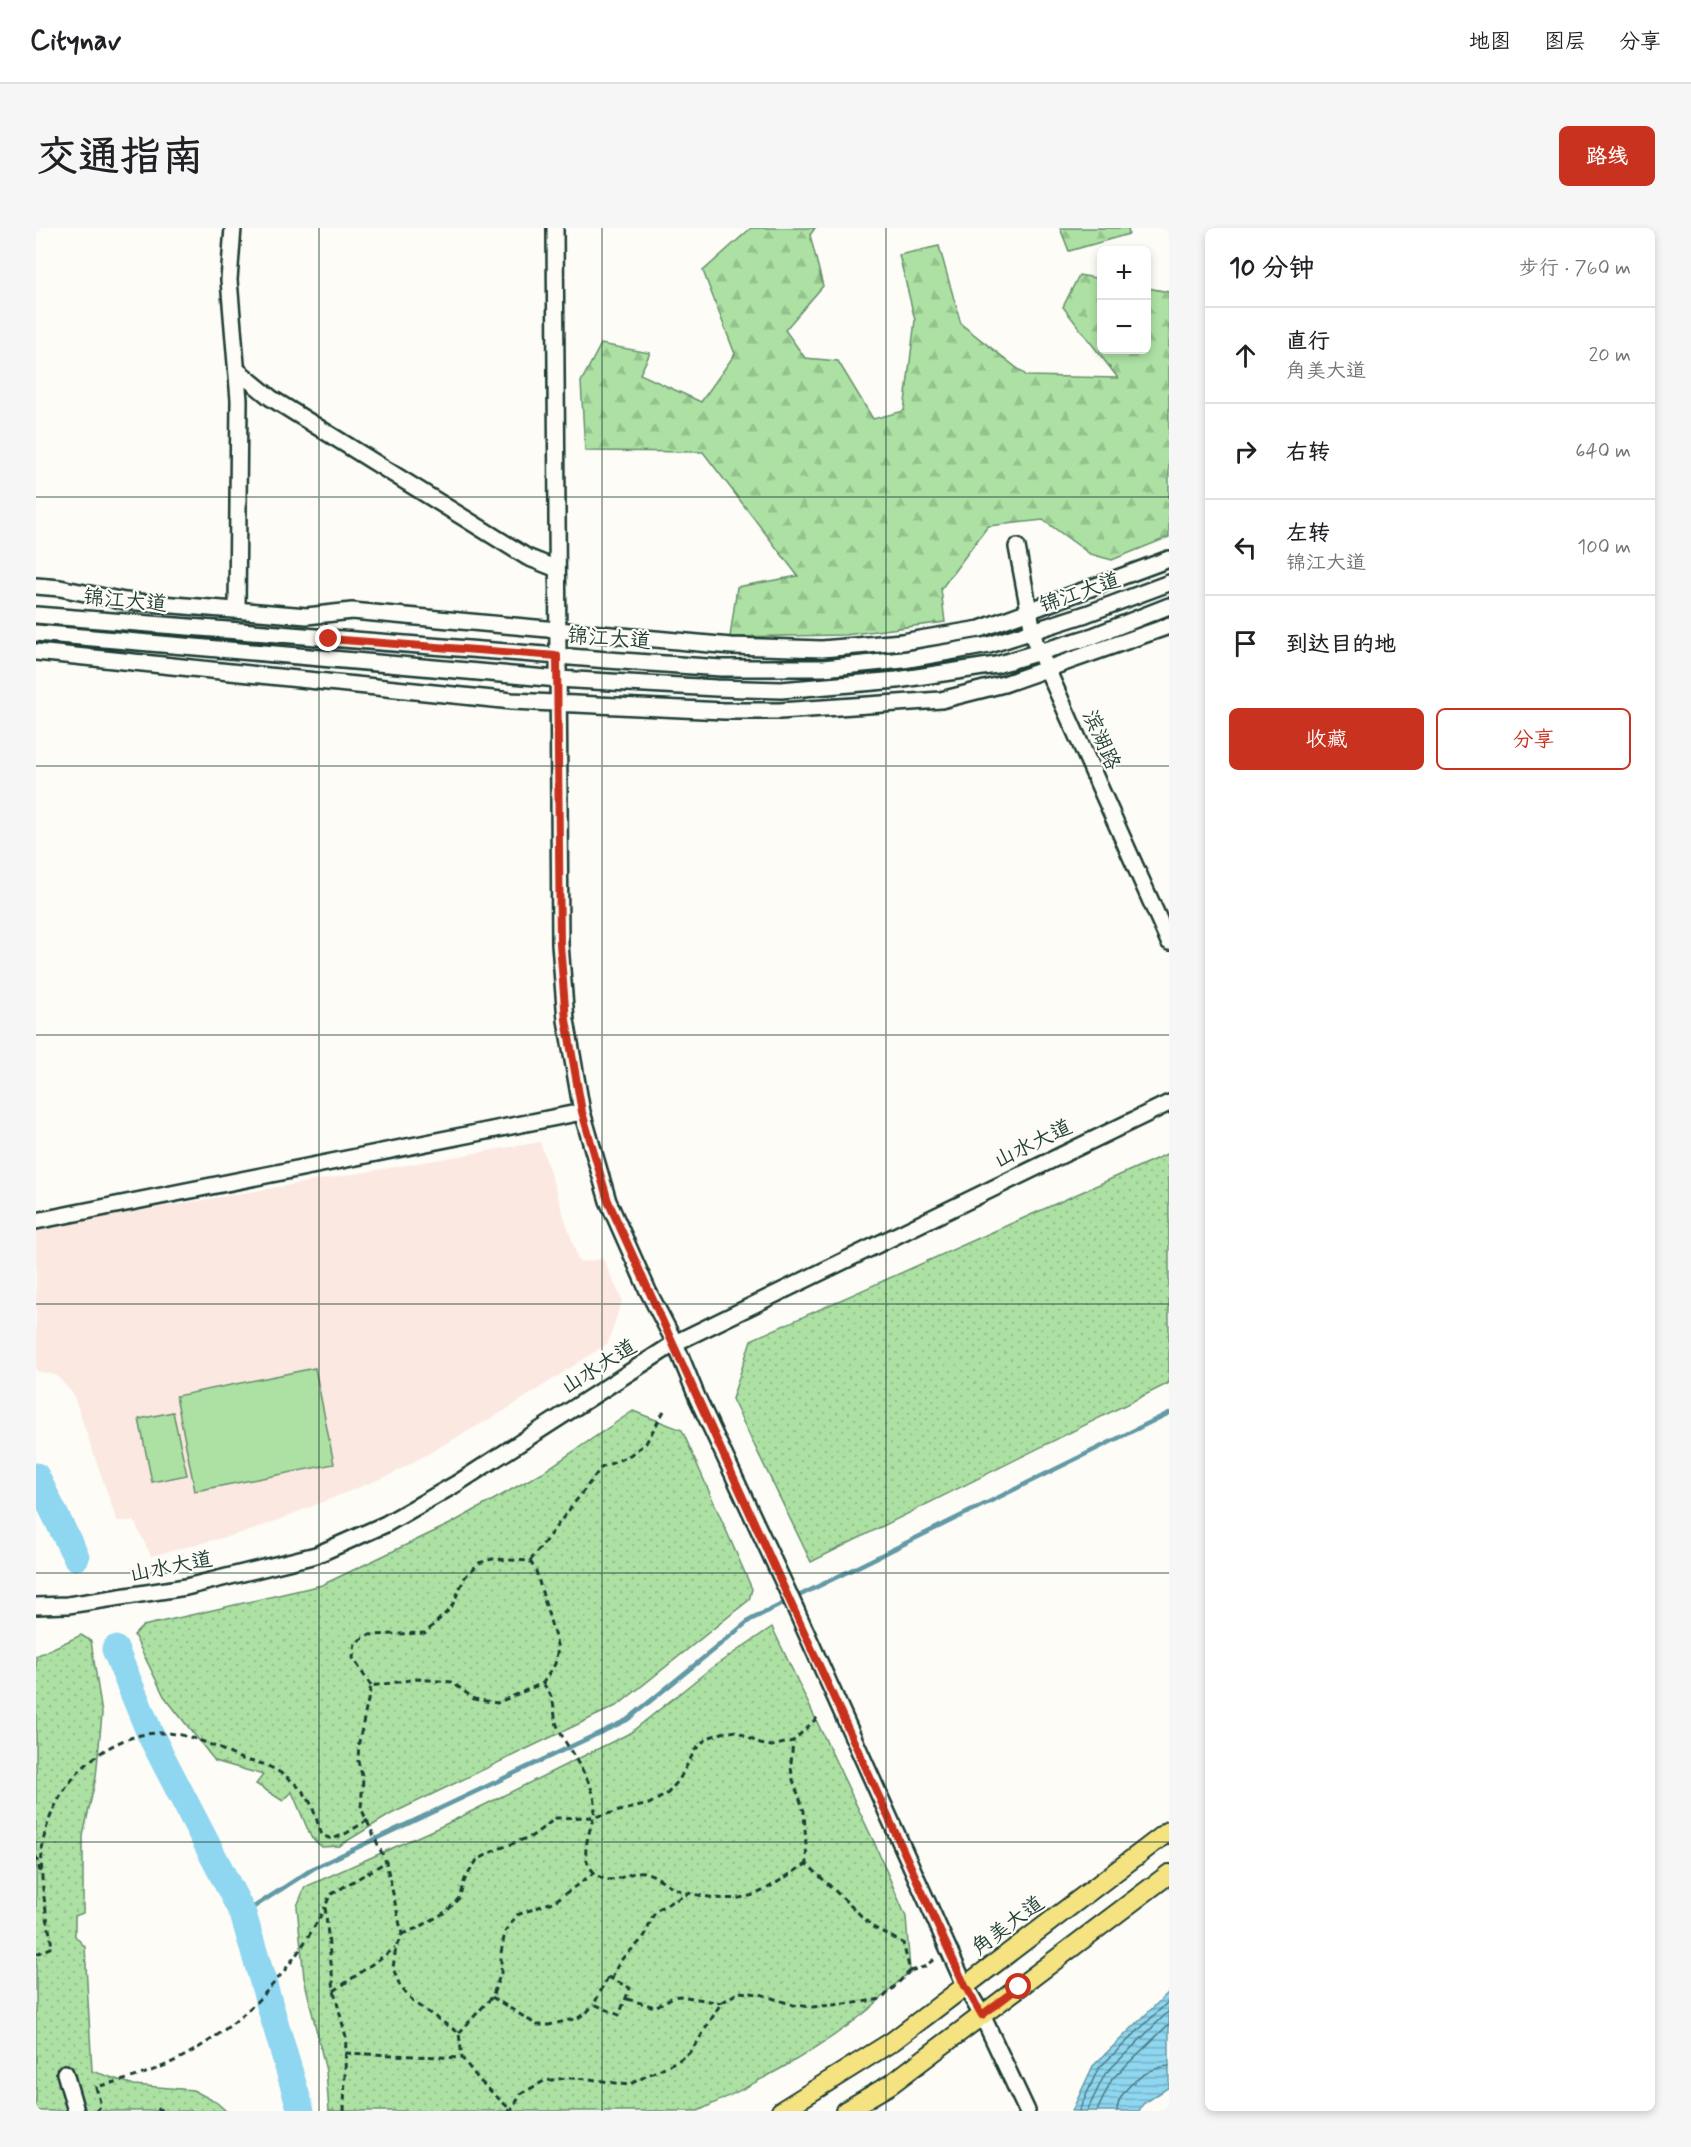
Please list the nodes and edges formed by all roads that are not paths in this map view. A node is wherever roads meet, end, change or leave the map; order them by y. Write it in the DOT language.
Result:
graph roads {
  1 [pos="233,228"];
  2 [pos="555,228"];
  3 [pos="237,370"];
  4 [pos="1017,547"];
  5 [pos="1169,559"];
  6 [pos="557,569"];
  7 [pos="1169,583"];
  8 [pos="36,586"];
  9 [pos="1169,606"];
  10 [pos="237,610"];
  11 [pos="1029,610"];
  12 [pos="36,615"];
  13 [pos="1169,626"];
  14 [pos="557,629"];
  15 [pos="1033,631"];
  16 [pos="36,633"];
  17 [pos="36,652"];
  18 [pos="1040,652"];
  19 [pos="557,656"];
  20 [pos="1047,669"];
  21 [pos="558,679"];
  22 [pos="558,703"];
  23 [pos="1169,942"];
  24 [pos="1169,1103"];
  25 [pos="582,1112"];
  26 [pos="36,1221"];
  27 [pos="675,1344"];
  28 [pos="36,1606"];
  29 [pos="1169,1831"];
  30 [pos="1169,1874"];
  31 [pos="965,1986"];
  32 [pos="982,2015"];
  33 [pos="65,2073"];
  34 [pos="76,2111"];
  35 [pos="781,2111"];
  36 [pos="845,2111"];
  37 [pos="1027,2111"];
  1 -- 3 [label="street"];
  2 -- 6 [label="street"];
  3 -- 6 [label="street"];
  3 -- 10 [label="street"];
  4 -- 11 [label="street, 滨湖路"];
  5 -- 11 [label="street"];
  6 -- 14 [label="street"];
  7 -- 15 [label="street, 锦江大道"];
  8 -- 10 [label="street"];
  9 -- 18 [label="street, 锦江大道"];
  10 -- 14 [label="street"];
  11 -- 14 [label="street"];
  11 -- 15 [label="street, 滨湖路"];
  12 -- 19 [label="street, 锦江大道"];
  13 -- 20 [label="street"];
  14 -- 19 [label="street"];
  15 -- 18 [label="street, 滨湖路"];
  15 -- 19 [label="street, 锦江大道"];
  16 -- 21 [label="street, 锦江大道"];
  17 -- 22 [label="street"];
  18 -- 20 [label="street, 滨湖路"];
  18 -- 21 [label="street, 锦江大道"];
  19 -- 21 [label="street"];
  20 -- 22 [label="street"];
  20 -- 23 [label="street, 滨湖路"];
  21 -- 22 [label="street"];
  22 -- 25 [label="street"];
  24 -- 27 [label="street, 山水大道"];
  25 -- 26 [label="street"];
  25 -- 27 [label="street"];
  27 -- 28 [label="street, 山水大道"];
  27 -- 31 [label="street"];
  29 -- 31 [label="main road, 角美大道"];
  30 -- 32 [label="main road"];
  31 -- 32 [label="street"];
  31 -- 35 [label="main road, 角美大道"];
  32 -- 36 [label="main road"];
  32 -- 37 [label="street"];
  33 -- 34 [label="street"];
}
